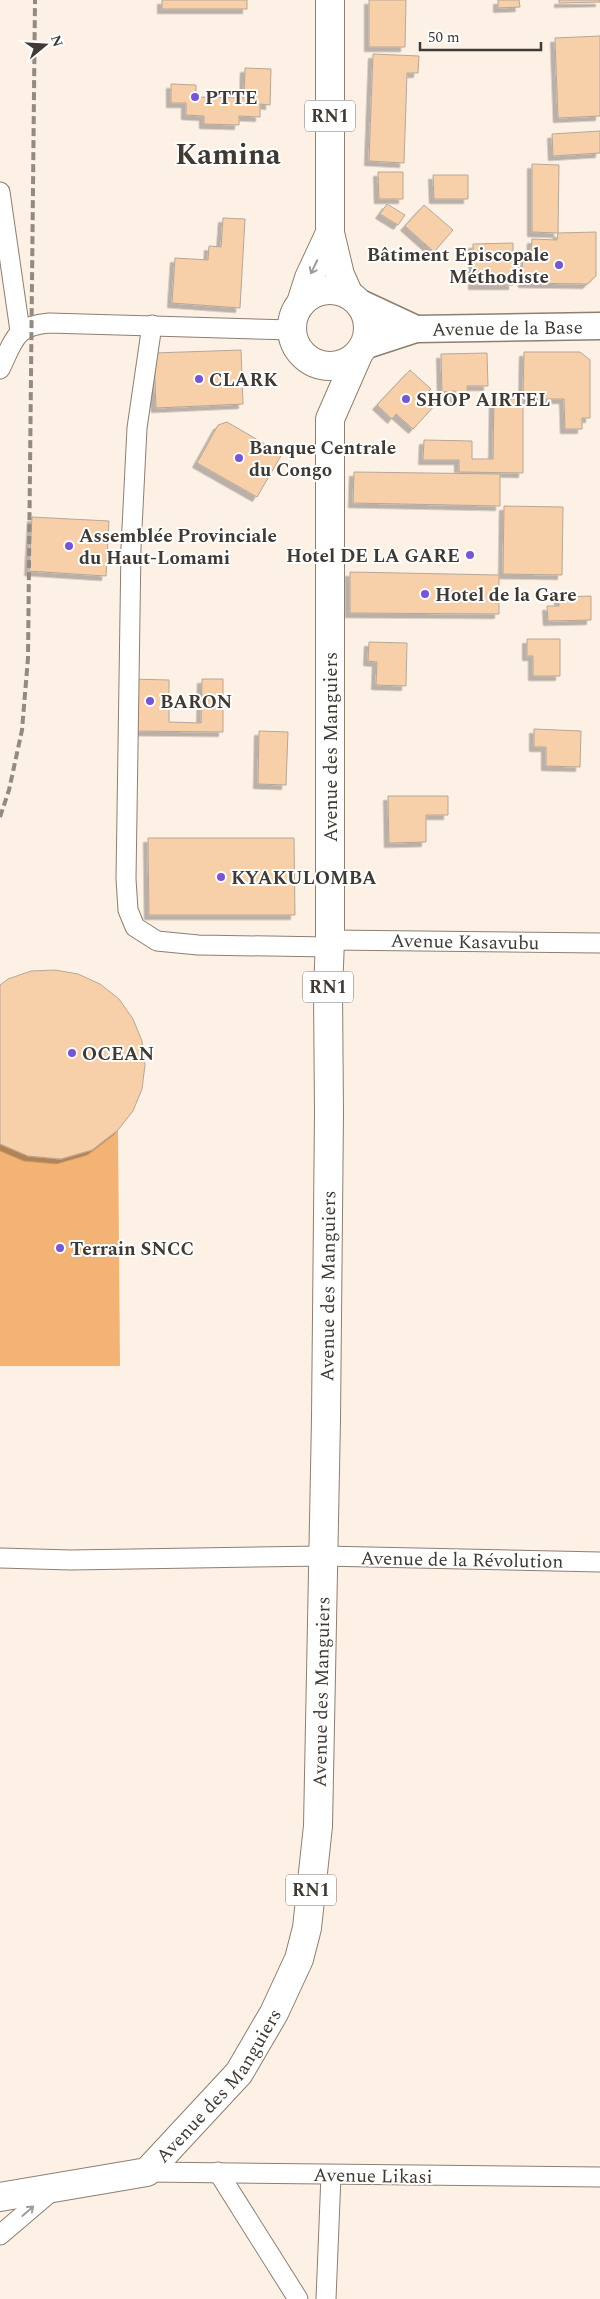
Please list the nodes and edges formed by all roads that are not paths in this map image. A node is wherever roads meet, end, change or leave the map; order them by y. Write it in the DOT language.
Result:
graph roads {
  1 [pos="330,0"];
  2 [pos="0,192"];
  3 [pos="330,233"];
  4 [pos="353,299"];
  5 [pos="0,301"];
  6 [pos="301,303"];
  7 [pos="19,322"];
  8 [pos="152,325"];
  9 [pos="600,326"];
  10 [pos="416,329"];
  11 [pos="292,330"];
  12 [pos="361,350"];
  13 [pos="310,361"];
  14 [pos="0,369"];
  15 [pos="330,419"];
  16 [pos="330,943"];
  17 [pos="600,943"];
  18 [pos="323,1556"];
  19 [pos="0,1558"];
  20 [pos="600,1562"];
  21 [pos="147,2172"];
  22 [pos="218,2172"];
  23 [pos="330,2174"];
  24 [pos="600,2178"];
  25 [pos="55,2187"];
  26 [pos="0,2197"];
  27 [pos="0,2235"];
  28 [pos="298,2299"];
  29 [pos="326,2299"];
  1 -- 3 [label="highway, RN1"];
  2 -- 7 [label="street"];
  3 -- 4 [label="highway, RN1"];
  3 -- 6 [label="highway, RN1, one-way"];
  4 -- 6 [label="highway"];
  4 -- 10 [label="main road"];
  4 -- 12 [label="highway"];
  5 -- 7 [label="street"];
  6 -- 11 [label="highway"];
  7 -- 8 [label="street"];
  7 -- 14 [label="street"];
  8 -- 11 [label="street"];
  8 -- 16 [label="street, Avenue Kasavubu"];
  9 -- 10 [label="main road, Avenue de la Base"];
  10 -- 12 [label="main road"];
  11 -- 13 [label="highway"];
  12 -- 13 [label="highway"];
  12 -- 15 [label="highway, Avenue des Manguiers / RN1"];
  13 -- 15 [label="highway, RN1"];
  15 -- 16 [label="highway, Avenue des Manguiers / RN1"];
  16 -- 17 [label="street, Avenue Kasavubu"];
  16 -- 18 [label="highway, Avenue des Manguiers / RN1"];
  18 -- 19 [label="street, Avenue de la Révolution"];
  18 -- 20 [label="street, Avenue de la Révolution"];
  18 -- 21 [label="highway, Avenue des Manguiers / RN1"];
  21 -- 22 [label="street, Avenue Likasi"];
  21 -- 25 [label="highway"];
  22 -- 23 [label="street, Avenue Likasi"];
  22 -- 28 [label="street"];
  23 -- 24 [label="street, Avenue Likasi"];
  23 -- 29 [label="street"];
  25 -- 26 [label="highway"];
  27 -- 25 [label="street, one-way"];
}
